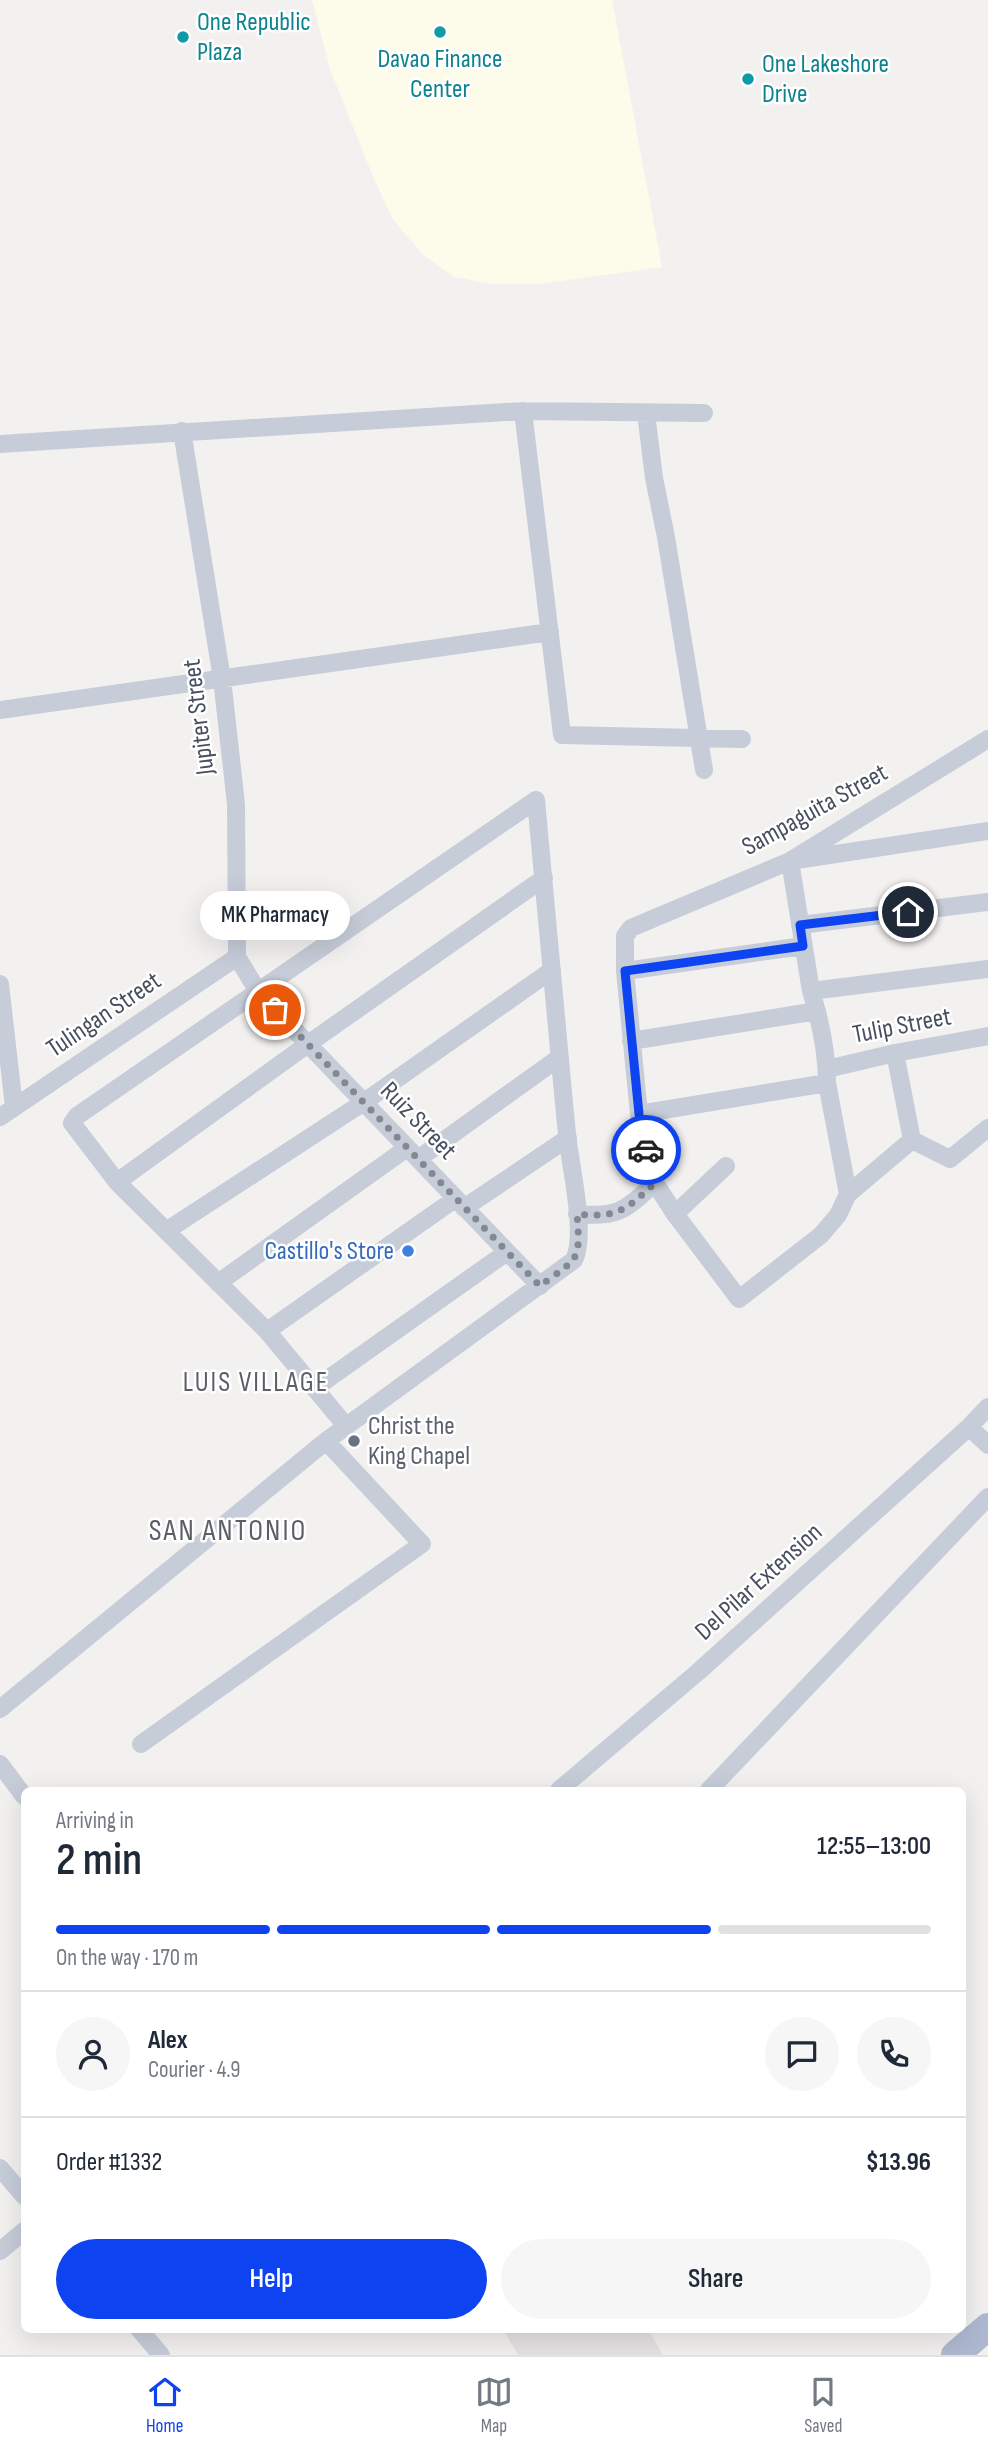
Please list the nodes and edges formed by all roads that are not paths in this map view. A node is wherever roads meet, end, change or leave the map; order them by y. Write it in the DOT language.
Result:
graph roads {
  1 [pos="523,411"];
  2 [pos="646,413"];
  3 [pos="704,413"];
  4 [pos="182,431"];
  5 [pos="0,444"];
  6 [pos="550,632"];
  7 [pos="222,678"];
  8 [pos="0,710"];
  9 [pos="699,737"];
  10 [pos="742,739"];
  11 [pos="988,739"];
  12 [pos="704,770"];
  13 [pos="988,831"];
  14 [pos="790,860"];
  15 [pos="544,878"];
  16 [pos="988,902"];
  17 [pos="800,925"];
  18 [pos="803,946"];
  19 [pos="237,957"];
  20 [pos="988,969"];
  21 [pos="552,970"];
  22 [pos="625,971"];
  23 [pos="0,984"];
  24 [pos="811,991"];
  25 [pos="259,993"];
  26 [pos="817,1011"];
  27 [pos="988,1036"];
  28 [pos="631,1041"];
  29 [pos="307,1044"];
  30 [pos="895,1053"];
  31 [pos="560,1057"];
  32 [pos="827,1076"];
  33 [pos="364,1102"];
  34 [pos="7,1112"];
  35 [pos="639,1114"];
  36 [pos="988,1128"];
  37 [pos="568,1138"];
  38 [pos="912,1140"];
  39 [pos="413,1153"];
  40 [pos="726,1166"];
  41 [pos="117,1182"];
  42 [pos="655,1183"];
  43 [pos="848,1194"];
  44 [pos="460,1203"];
  45 [pos="577,1214"];
  46 [pos="675,1214"];
  47 [pos="166,1231"];
  48 [pos="508,1252"];
  49 [pos="218,1283"];
  50 [pos="540,1286"];
  51 [pos="267,1331"];
  52 [pos="315,1388"];
  53 [pos="988,1407"];
  54 [pos="346,1426"];
  55 [pos="969,1427"];
  56 [pos="326,1441"];
  57 [pos="988,1445"];
  58 [pos="988,1497"];
  59 [pos="0,1709"];
  60 [pos="141,1744"];
  61 [pos="0,1764"];
  62 [pos="563,1787"];
  63 [pos="712,1787"];
  64 [pos="21,1792"];
  65 [pos="0,2168"];
  66 [pos="21,2192"];
  67 [pos="21,2234"];
  68 [pos="0,2251"];
  69 [pos="988,2327"];
  70 [pos="142,2333"];
  71 [pos="161,2355"];
  72 [pos="955,2355"];
  1 -- 2 [label="street"];
  1 -- 4 [label="street"];
  1 -- 6 [label="street"];
  2 -- 3 [label="street"];
  2 -- 9 [label="street"];
  4 -- 5 [label="street"];
  4 -- 7 [label="street, Jupiter Street"];
  6 -- 7 [label="street"];
  6 -- 9 [label="street"];
  7 -- 8 [label="street"];
  7 -- 19 [label="street, Jupiter Street"];
  9 -- 10 [label="street"];
  9 -- 12 [label="street"];
  11 -- 14 [label="street, Sampaguita Street"];
  13 -- 14 [label="street"];
  14 -- 17 [label="street"];
  14 -- 22 [label="street, Sampaguita Street"];
  15 -- 21 [label="street"];
  15 -- 25 [label="street"];
  15 -- 29 [label="street"];
  16 -- 17 [label="street"];
  17 -- 18 [label="street"];
  18 -- 22 [label="street"];
  18 -- 24 [label="street"];
  19 -- 25 [label="street"];
  19 -- 34 [label="street, Tulingan Street"];
  20 -- 24 [label="street"];
  21 -- 31 [label="street"];
  21 -- 33 [label="street"];
  22 -- 28 [label="street"];
  23 -- 34 [label="street"];
  24 -- 26 [label="street"];
  25 -- 29 [label="street, Ruiz Street"];
  25 -- 41 [label="street"];
  26 -- 28 [label="street"];
  26 -- 32 [label="street"];
  27 -- 30 [label="street, Tulip Street"];
  28 -- 35 [label="street"];
  29 -- 33 [label="street, Ruiz Street"];
  29 -- 41 [label="street"];
  30 -- 32 [label="street, Tulip Street"];
  30 -- 38 [label="street"];
  31 -- 37 [label="street"];
  31 -- 39 [label="street"];
  32 -- 35 [label="street, Tulip Street"];
  32 -- 43 [label="street"];
  33 -- 39 [label="street, Ruiz Street"];
  33 -- 47 [label="street"];
  35 -- 42 [label="street"];
  36 -- 38 [label="street"];
  37 -- 44 [label="street"];
  37 -- 45 [label="street"];
  38 -- 43 [label="street"];
  39 -- 44 [label="street, Ruiz Street"];
  39 -- 49 [label="street"];
  40 -- 46 [label="street"];
  41 -- 47 [label="street"];
  42 -- 45 [label="street"];
  42 -- 46 [label="street"];
  43 -- 46 [label="street"];
  44 -- 48 [label="street, Ruiz Street"];
  44 -- 51 [label="street"];
  45 -- 50 [label="street"];
  47 -- 49 [label="street"];
  48 -- 50 [label="street, Ruiz Street"];
  48 -- 52 [label="street"];
  49 -- 51 [label="street"];
  50 -- 54 [label="street"];
  51 -- 52 [label="street"];
  52 -- 54 [label="street"];
  53 -- 55 [label="street, Del Pilar Extension"];
  54 -- 56 [label="street"];
  55 -- 57 [label="street"];
  55 -- 62 [label="street, Del Pilar Extension"];
  56 -- 59 [label="street"];
  56 -- 60 [label="street"];
  58 -- 63 [label="street"];
  61 -- 64 [label="street"];
  65 -- 66 [label="street"];
  67 -- 68 [label="street"];
  69 -- 72 [label="main road"];
  70 -- 71 [label="street"];
}
